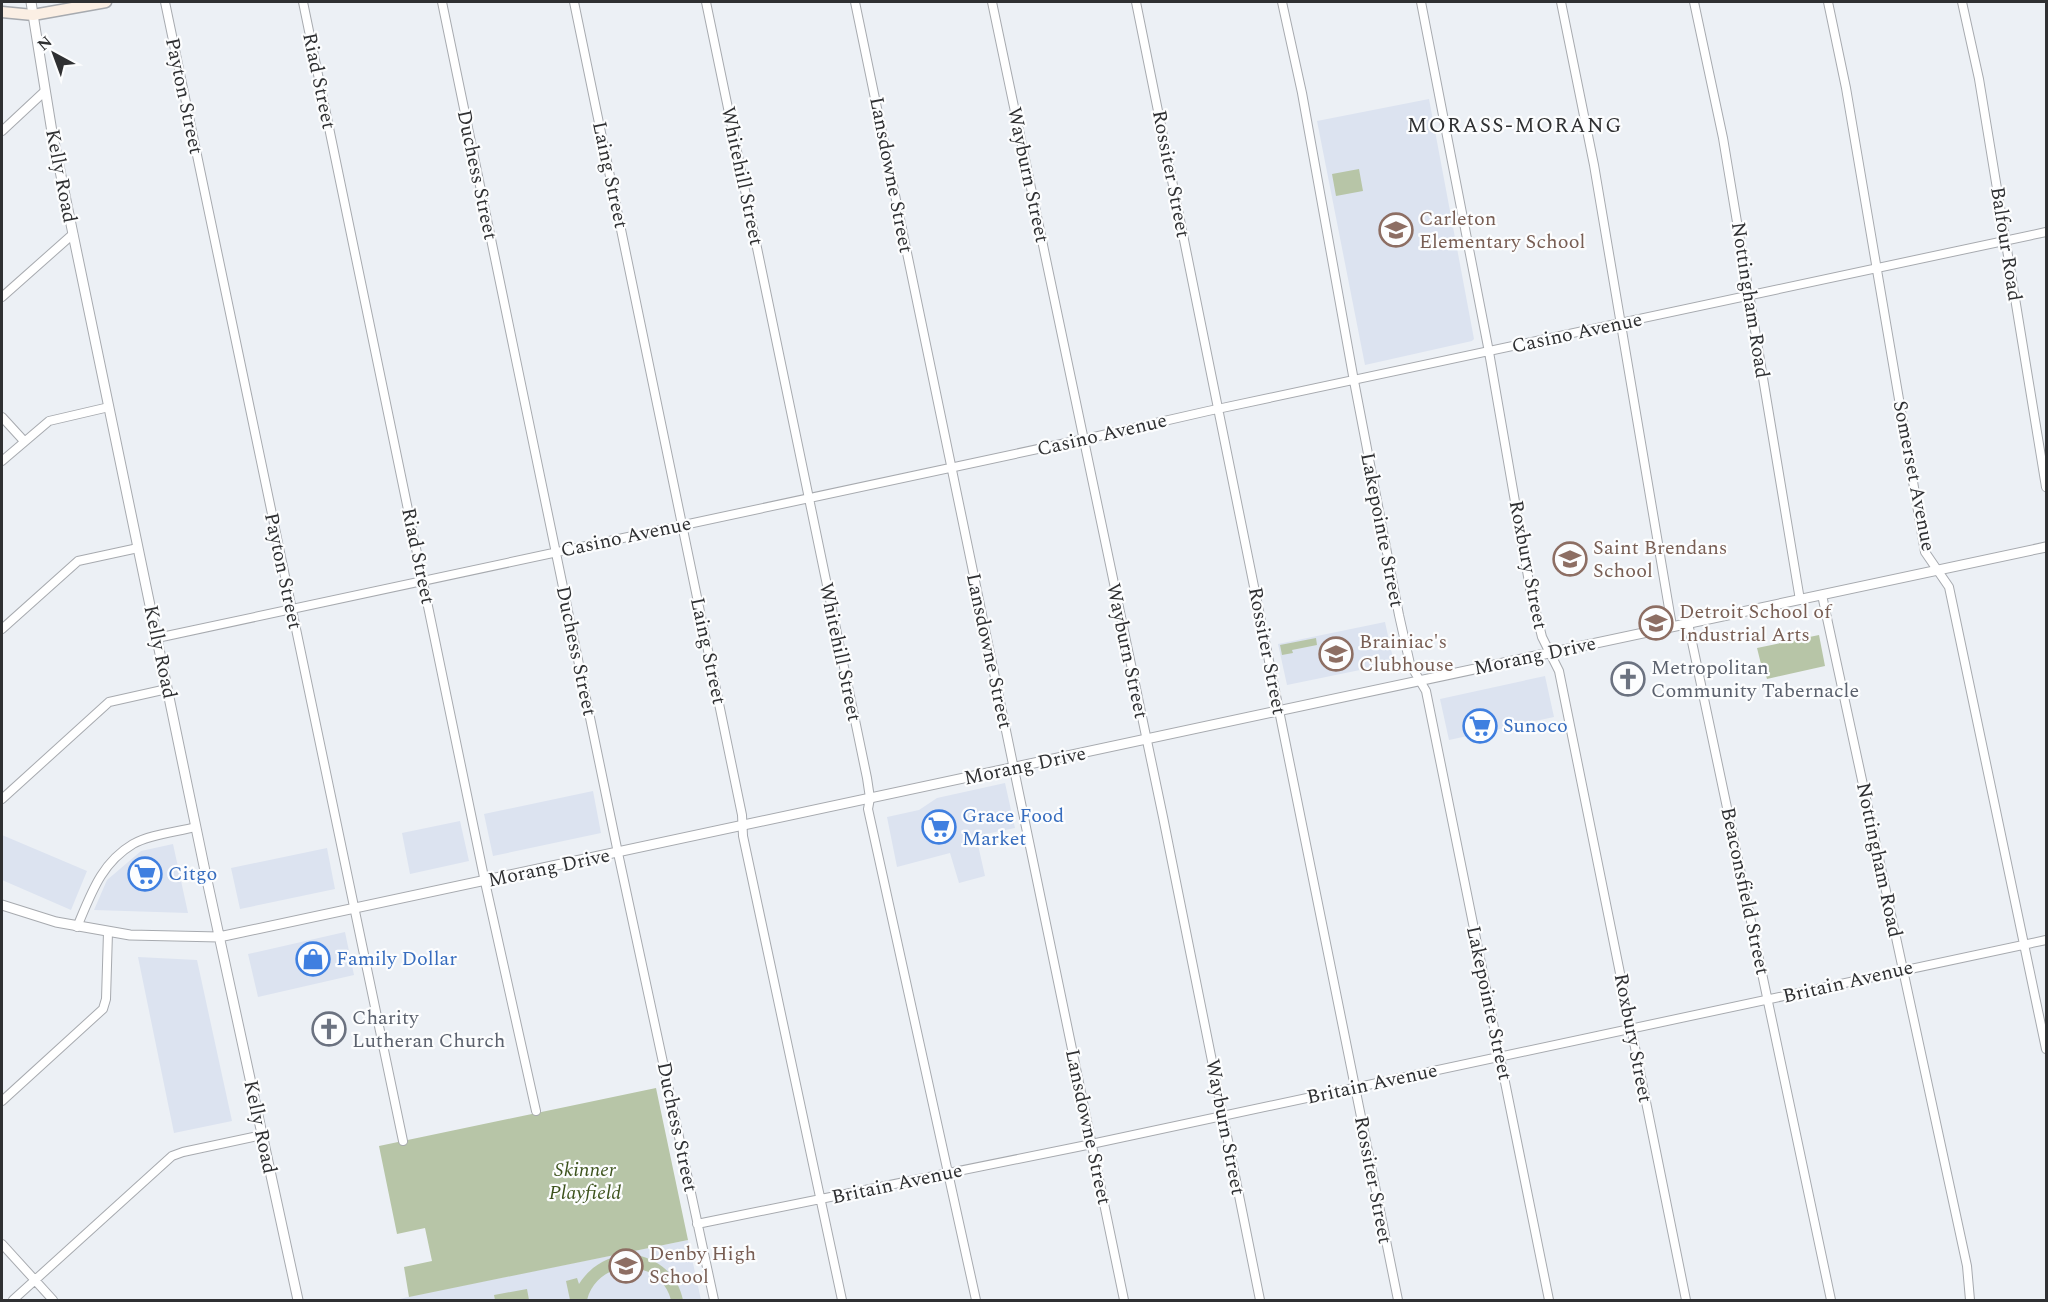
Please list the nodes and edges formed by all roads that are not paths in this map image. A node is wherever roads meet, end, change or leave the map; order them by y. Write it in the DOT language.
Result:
graph roads {
  1 [pos="31,2"];
  2 [pos="106,2"];
  3 [pos="165,2"];
  4 [pos="303,2"];
  5 [pos="442,2"];
  6 [pos="574,2"];
  7 [pos="706,2"];
  8 [pos="855,2"];
  9 [pos="992,2"];
  10 [pos="1136,2"];
  11 [pos="1282,2"];
  12 [pos="1421,2"];
  13 [pos="1560,2"];
  14 [pos="1694,2"];
  15 [pos="1828,2"];
  16 [pos="1962,2"];
  17 [pos="2,12"];
  18 [pos="33,15"];
  19 [pos="45,91"];
  20 [pos="2,130"];
  21 [pos="2046,232"];
  22 [pos="73,234"];
  23 [pos="2006,241"];
  24 [pos="1878,268"];
  25 [pos="1749,296"];
  26 [pos="2,297"];
  27 [pos="1621,324"];
  28 [pos="1489,352"];
  29 [pos="1354,381"];
  30 [pos="109,408"];
  31 [pos="1218,409"];
  32 [pos="2,417"];
  33 [pos="1083,439"];
  34 [pos="24,441"];
  35 [pos="2,461"];
  36 [pos="951,468"];
  37 [pos="2046,487"];
  38 [pos="808,498"];
  39 [pos="682,525"];
  40 [pos="2046,547"];
  41 [pos="138,548"];
  42 [pos="555,552"];
  43 [pos="1936,571"];
  44 [pos="423,581"];
  45 [pos="1822,595"];
  46 [pos="1800,600"];
  47 [pos="290,609"];
  48 [pos="1688,623"];
  49 [pos="1672,626"];
  50 [pos="2,629"];
  51 [pos="157,638"];
  52 [pos="1551,653"];
  53 [pos="1419,681"];
  54 [pos="167,689"];
  55 [pos="1279,711"];
  56 [pos="1146,740"];
  57 [pos="1014,768"];
  58 [pos="870,798"];
  59 [pos="2,799"];
  60 [pos="742,826"];
  61 [pos="196,827"];
  62 [pos="618,853"];
  63 [pos="485,882"];
  64 [pos="2,905"];
  65 [pos="353,909"];
  66 [pos="77,927"];
  67 [pos="108,932"];
  68 [pos="219,937"];
  69 [pos="2046,940"];
  70 [pos="2025,945"];
  71 [pos="1903,970"];
  72 [pos="1768,1000"];
  73 [pos="1631,1030"];
  74 [pos="2046,1049"];
  75 [pos="1500,1057"];
  76 [pos="1355,1087"];
  77 [pos="2,1101"];
  78 [pos="536,1111"];
  79 [pos="1223,1116"];
  80 [pos="262,1135"];
  81 [pos="402,1141"];
  82 [pos="1091,1144"];
  83 [pos="947,1174"];
  84 [pos="820,1200"];
  85 [pos="698,1224"];
  86 [pos="2,1244"];
  87 [pos="35,1280"];
  88 [pos="13,1300"];
  89 [pos="53,1300"];
  90 [pos="298,1300"];
  91 [pos="714,1300"];
  92 [pos="842,1300"];
  93 [pos="976,1300"];
  94 [pos="1124,1300"];
  95 [pos="1260,1300"];
  96 [pos="1398,1300"];
  97 [pos="1550,1300"];
  98 [pos="1686,1300"];
  99 [pos="1831,1300"];
  100 [pos="1970,1300"];
  1 -- 18 [label="street, Kelly Road"];
  2 -- 18 [label="main road"];
  3 -- 47 [label="street, Payton Street"];
  4 -- 44 [label="street, Riad Street"];
  5 -- 42 [label="street, Duchess Street"];
  6 -- 39 [label="street, Laing Street"];
  7 -- 38 [label="street, Whitehill Street"];
  8 -- 36 [label="street, Lansdowne Street"];
  9 -- 33 [label="street, Wayburn Street"];
  10 -- 31 [label="street, Rossiter Street"];
  11 -- 29 [label="street, Lakepointe Street"];
  12 -- 28 [label="street, Roxbury Street"];
  13 -- 27 [label="street"];
  14 -- 25 [label="street, Nottingham Road"];
  15 -- 24 [label="street, Somerset Avenue"];
  16 -- 23 [label="street, Balfour Road"];
  17 -- 18 [label="main road"];
  18 -- 19 [label="street, Kelly Road"];
  19 -- 20 [label="street"];
  19 -- 22 [label="street, Kelly Road"];
  21 -- 23 [label="street, Casino Avenue"];
  22 -- 26 [label="street"];
  22 -- 30 [label="street, Kelly Road"];
  23 -- 24 [label="street, Casino Avenue"];
  23 -- 37 [label="street, Balfour Road"];
  24 -- 25 [label="street, Casino Avenue"];
  24 -- 43 [label="street, Somerset Avenue"];
  25 -- 27 [label="street, Casino Avenue"];
  25 -- 46 [label="street, Nottingham Road"];
  27 -- 28 [label="street, Casino Avenue"];
  27 -- 49 [label="street"];
  28 -- 29 [label="street, Casino Avenue"];
  28 -- 52 [label="street, Roxbury Street"];
  29 -- 31 [label="street, Casino Avenue"];
  29 -- 53 [label="street, Lakepointe Street"];
  30 -- 34 [label="street"];
  30 -- 41 [label="street, Kelly Road"];
  31 -- 33 [label="street, Casino Avenue"];
  31 -- 55 [label="street, Rossiter Street"];
  32 -- 34 [label="street"];
  33 -- 36 [label="street, Casino Avenue"];
  33 -- 56 [label="street, Wayburn Street"];
  34 -- 35 [label="street"];
  36 -- 38 [label="street, Casino Avenue"];
  36 -- 57 [label="street, Lansdowne Street"];
  38 -- 39 [label="street, Casino Avenue"];
  38 -- 58 [label="street, Whitehill Street"];
  39 -- 42 [label="street, Casino Avenue"];
  39 -- 60 [label="street, Laing Street"];
  40 -- 43 [label="street, Morang Drive"];
  41 -- 50 [label="street"];
  41 -- 51 [label="street, Kelly Road"];
  42 -- 44 [label="street, Casino Avenue"];
  42 -- 62 [label="street, Duchess Street"];
  43 -- 45 [label="street, Morang Drive"];
  43 -- 70 [label="street, Somerset Avenue"];
  44 -- 47 [label="street, Casino Avenue"];
  44 -- 63 [label="street, Riad Street"];
  45 -- 46 [label="street, Morang Drive"];
  45 -- 71 [label="street, Nottingham Road"];
  46 -- 48 [label="street, Morang Drive"];
  47 -- 51 [label="street, Casino Avenue"];
  47 -- 65 [label="street, Payton Street"];
  48 -- 49 [label="street, Morang Drive"];
  48 -- 72 [label="street, Beaconsfield Street"];
  49 -- 52 [label="street, Morang Drive"];
  51 -- 54 [label="street, Kelly Road"];
  52 -- 53 [label="street, Morang Drive"];
  52 -- 73 [label="street, Roxbury Street"];
  53 -- 55 [label="street, Morang Drive"];
  53 -- 75 [label="street, Lakepointe Street"];
  54 -- 59 [label="street"];
  54 -- 61 [label="street, Kelly Road"];
  55 -- 56 [label="street, Morang Drive"];
  55 -- 76 [label="street, Rossiter Street"];
  56 -- 57 [label="street, Morang Drive"];
  56 -- 79 [label="street, Wayburn Street"];
  57 -- 58 [label="street, Morang Drive"];
  57 -- 82 [label="street, Lansdowne Street"];
  58 -- 60 [label="street, Morang Drive"];
  58 -- 83 [label="street, Whitehill Street"];
  60 -- 62 [label="street, Morang Drive"];
  60 -- 84 [label="street, Laing Street"];
  61 -- 66 [label="street"];
  61 -- 68 [label="street, Kelly Road"];
  62 -- 63 [label="street, Morang Drive"];
  62 -- 85 [label="street, Duchess Street"];
  63 -- 65 [label="street, Morang Drive"];
  63 -- 78 [label="street, Riad Street"];
  64 -- 66 [label="street, Morang Drive"];
  65 -- 68 [label="street, Morang Drive"];
  65 -- 81 [label="street, Payton Street"];
  66 -- 67 [label="street, Morang Drive"];
  67 -- 68 [label="street, Morang Drive"];
  67 -- 77 [label="street"];
  68 -- 80 [label="street, Kelly Road"];
  69 -- 70 [label="street, Britain Avenue"];
  70 -- 71 [label="street, Britain Avenue"];
  70 -- 74 [label="street, Somerset Avenue"];
  71 -- 72 [label="street, Britain Avenue"];
  71 -- 100 [label="street, Nottingham Road"];
  72 -- 73 [label="street, Britain Avenue"];
  72 -- 99 [label="street, Beaconsfield Street"];
  73 -- 75 [label="street, Britain Avenue"];
  73 -- 98 [label="street, Roxbury Street"];
  75 -- 76 [label="street, Britain Avenue"];
  75 -- 97 [label="street, Lakepointe Street"];
  76 -- 79 [label="street, Britain Avenue"];
  76 -- 96 [label="street, Rossiter Street"];
  79 -- 82 [label="street, Britain Avenue"];
  79 -- 95 [label="street, Wayburn Street"];
  80 -- 87 [label="street"];
  80 -- 90 [label="street, Kelly Road"];
  82 -- 83 [label="street, Britain Avenue"];
  82 -- 94 [label="street, Lansdowne Street"];
  83 -- 84 [label="street, Britain Avenue"];
  83 -- 93 [label="street, Whitehill Street"];
  84 -- 85 [label="street, Britain Avenue"];
  84 -- 92 [label="street, Laing Street"];
  85 -- 91 [label="street, Duchess Street"];
  86 -- 87 [label="street"];
  87 -- 88 [label="street"];
  87 -- 89 [label="street"];
}
